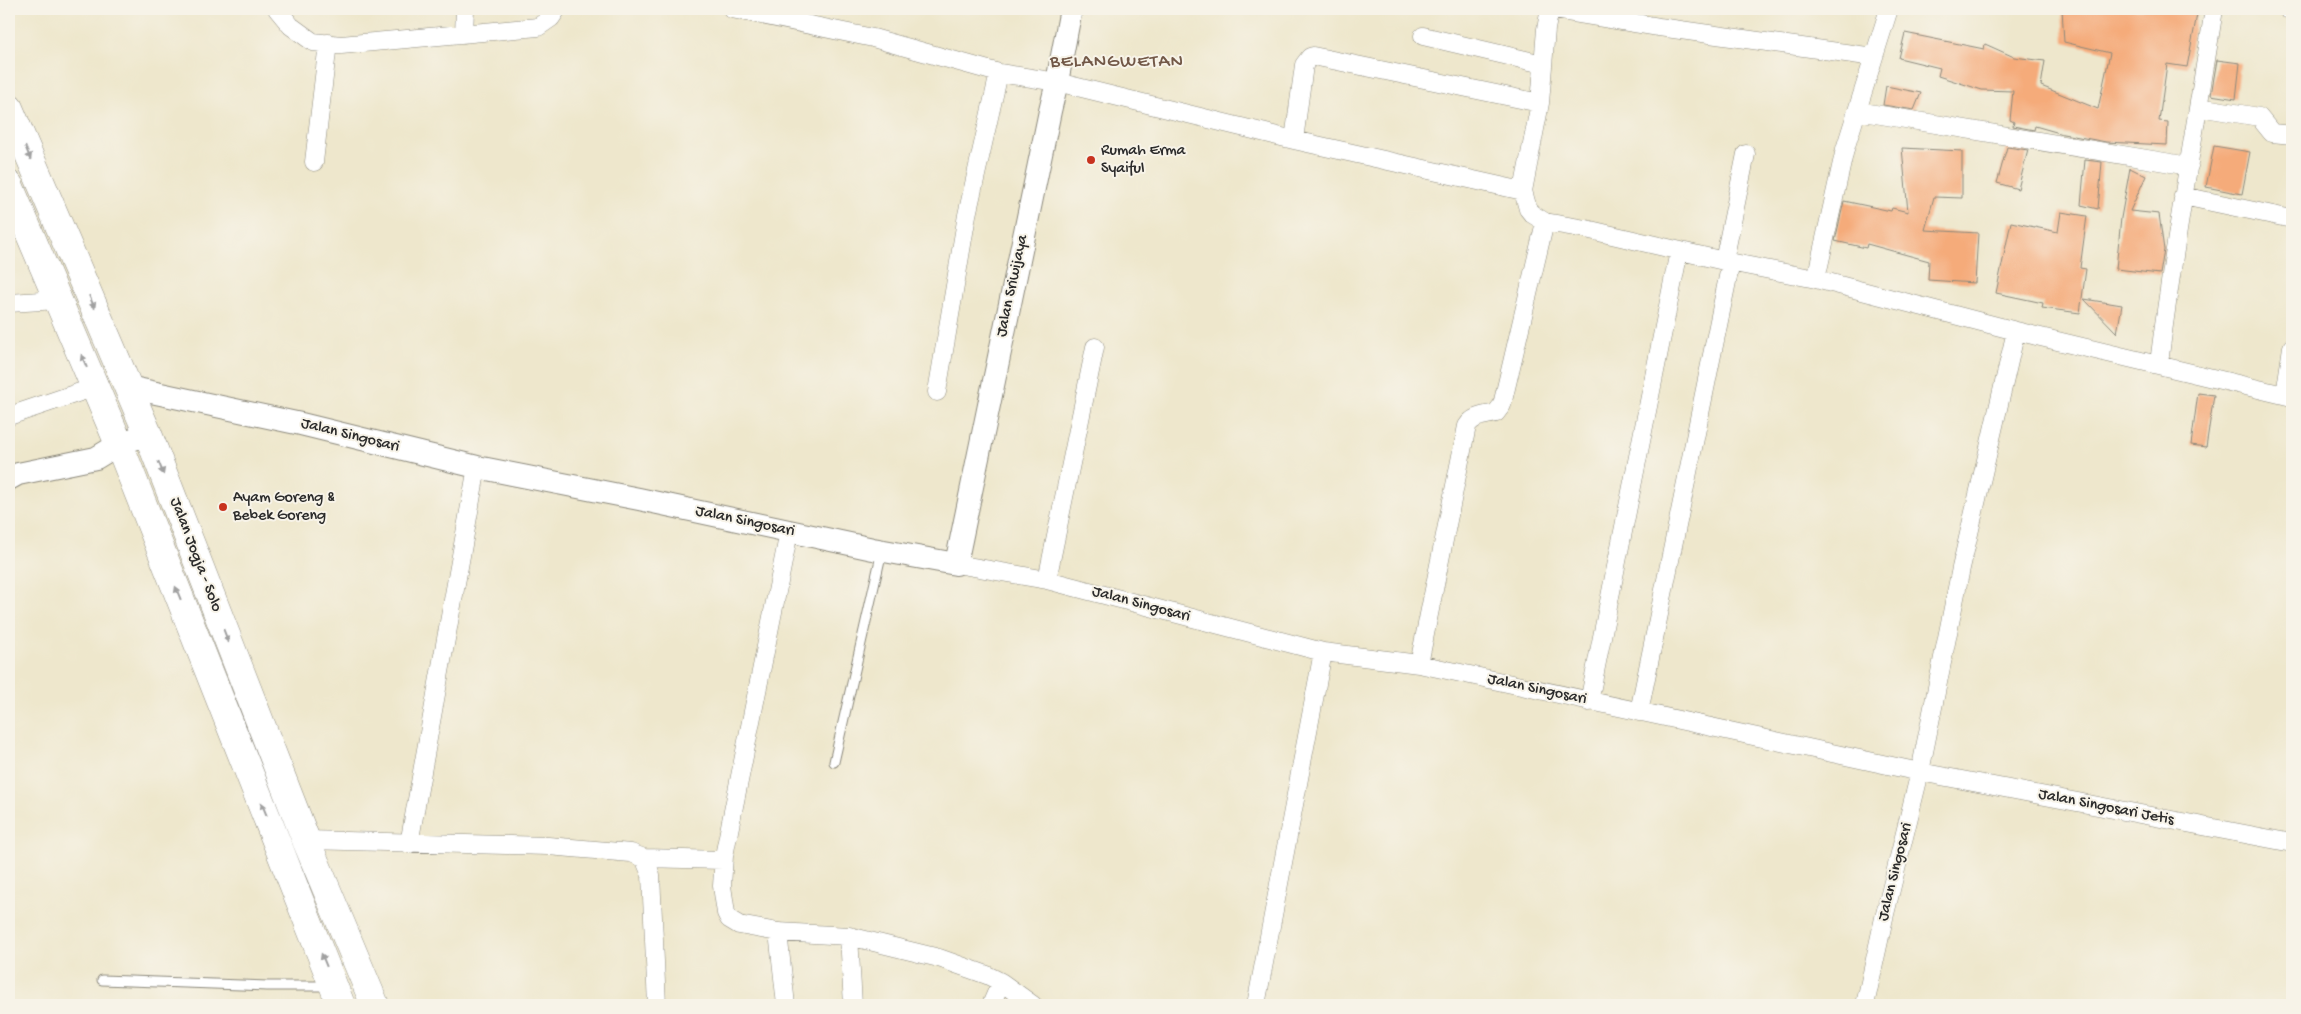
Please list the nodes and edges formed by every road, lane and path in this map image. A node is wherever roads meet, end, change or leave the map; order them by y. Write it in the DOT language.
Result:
graph roads {
  1 [pos="277,9"];
  2 [pos="465,9"];
  3 [pos="556,9"];
  4 [pos="1071,9"];
  5 [pos="1550,9"];
  6 [pos="1889,9"];
  7 [pos="2214,9"];
  8 [pos="2287,9"];
  9 [pos="741,10"];
  10 [pos="2292,10"];
  11 [pos="464,34"];
  12 [pos="1423,36"];
  13 [pos="328,43"];
  14 [pos="1874,57"];
  15 [pos="1543,64"];
  16 [pos="999,73"];
  17 [pos="1058,82"];
  18 [pos="1540,103"];
  19 [pos="2199,107"];
  20 [pos="9,108"];
  21 [pos="1857,110"];
  22 [pos="2292,135"];
  23 [pos="1294,140"];
  24 [pos="1746,154"];
  25 [pos="314,162"];
  26 [pos="2189,166"];
  27 [pos="9,185"];
  28 [pos="1524,191"];
  29 [pos="2183,196"];
  30 [pos="2292,219"];
  31 [pos="1545,222"];
  32 [pos="1679,251"];
  33 [pos="1727,262"];
  34 [pos="1816,279"];
  35 [pos="58,300"];
  36 [pos="9,303"];
  37 [pos="2016,331"];
  38 [pos="1095,347"];
  39 [pos="2292,348"];
  40 [pos="2160,364"];
  41 [pos="96,387"];
  42 [pos="128,387"];
  43 [pos="937,392"];
  44 [pos="2288,396"];
  45 [pos="9,416"];
  46 [pos="148,434"];
  47 [pos="119,444"];
  48 [pos="476,467"];
  49 [pos="9,479"];
  50 [pos="789,532"];
  51 [pos="882,551"];
  52 [pos="956,564"];
  53 [pos="1047,580"];
  54 [pos="1323,652"];
  55 [pos="1419,664"];
  56 [pos="1589,702"];
  57 [pos="1639,712"];
  58 [pos="834,762"];
  59 [pos="1920,772"];
  60 [pos="306,840"];
  61 [pos="2292,843"];
  62 [pos="409,844"];
  63 [pos="644,858"];
  64 [pos="723,860"];
  65 [pos="778,932"];
  66 [pos="849,936"];
  67 [pos="102,980"];
  68 [pos="1000,982"];
  69 [pos="338,996"];
  70 [pos="379,1005"];
  71 [pos="657,1005"];
  72 [pos="786,1005"];
  73 [pos="853,1005"];
  74 [pos="991,1005"];
  75 [pos="1033,1005"];
  76 [pos="1256,1005"];
  77 [pos="1865,1005"];
  1 -- 13 [label="street"];
  2 -- 11 [label="street"];
  3 -- 11 [label="street"];
  4 -- 17 [label="street, Jalan Sriwijaya"];
  5 -- 14 [label="street"];
  5 -- 15 [label="street"];
  6 -- 14 [label="street"];
  7 -- 19 [label="street"];
  8 -- 10 [label="street"];
  9 -- 16 [label="street"];
  11 -- 13 [label="street"];
  12 -- 15 [label="street"];
  13 -- 25 [label="street"];
  14 -- 21 [label="street"];
  15 -- 18 [label="street"];
  16 -- 17 [label="street"];
  16 -- 43 [label="street"];
  17 -- 23 [label="street"];
  17 -- 52 [label="street, Jalan Sriwijaya"];
  18 -- 23 [label="street"];
  18 -- 28 [label="street"];
  19 -- 22 [label="street"];
  19 -- 26 [label="street"];
  20 -- 42 [label="highway, Jalan Jogja - Solo, one-way"];
  21 -- 26 [label="street"];
  21 -- 34 [label="street"];
  23 -- 28 [label="street"];
  24 -- 33 [label="street"];
  26 -- 29 [label="street"];
  27 -- 35 [label="highway, Jalan Jogja - Solo"];
  28 -- 31 [label="street"];
  29 -- 30 [label="street"];
  29 -- 40 [label="street"];
  31 -- 32 [label="street"];
  31 -- 55 [label="street"];
  32 -- 33 [label="street"];
  32 -- 56 [label="street"];
  33 -- 34 [label="street"];
  33 -- 57 [label="street"];
  34 -- 37 [label="street"];
  35 -- 36 [label="street"];
  41 -- 35 [label="highway, Jalan Jogja - Solo, one-way"];
  37 -- 40 [label="street"];
  37 -- 59 [label="street"];
  38 -- 53 [label="street"];
  39 -- 44 [label="street"];
  40 -- 44 [label="street"];
  41 -- 45 [label="street"];
  41 -- 47 [label="highway, Jalan Jogja - Solo"];
  42 -- 46 [label="highway, Jalan Jogja - Solo"];
  42 -- 48 [label="street, Jalan Singosari"];
  46 -- 47 [label="street"];
  46 -- 60 [label="highway, Jalan Jogja - Solo, one-way"];
  47 -- 49 [label="street"];
  69 -- 47 [label="highway, Jalan Jogja - Solo, one-way"];
  48 -- 50 [label="street, Jalan Singosari"];
  48 -- 62 [label="street"];
  50 -- 51 [label="street, Jalan Singosari"];
  50 -- 64 [label="street"];
  51 -- 52 [label="street, Jalan Singosari"];
  51 -- 58 [label="lane"];
  52 -- 53 [label="street, Jalan Singosari"];
  53 -- 54 [label="street, Jalan Singosari"];
  54 -- 55 [label="street, Jalan Singosari"];
  54 -- 76 [label="street"];
  55 -- 56 [label="street, Jalan Singosari"];
  56 -- 57 [label="street, Jalan Singosari"];
  57 -- 59 [label="street, Jalan Singosari"];
  59 -- 61 [label="street, Jalan Singosari Jetis"];
  59 -- 77 [label="street, Jalan Singosari"];
  60 -- 62 [label="street"];
  60 -- 70 [label="highway, Jalan Jogja - Solo"];
  62 -- 63 [label="street"];
  63 -- 64 [label="street"];
  63 -- 71 [label="street"];
  64 -- 65 [label="street"];
  65 -- 66 [label="street"];
  65 -- 72 [label="street"];
  66 -- 68 [label="street"];
  66 -- 73 [label="street"];
  67 -- 69 [label="lane"];
  68 -- 74 [label="street"];
  68 -- 75 [label="street"];
}
